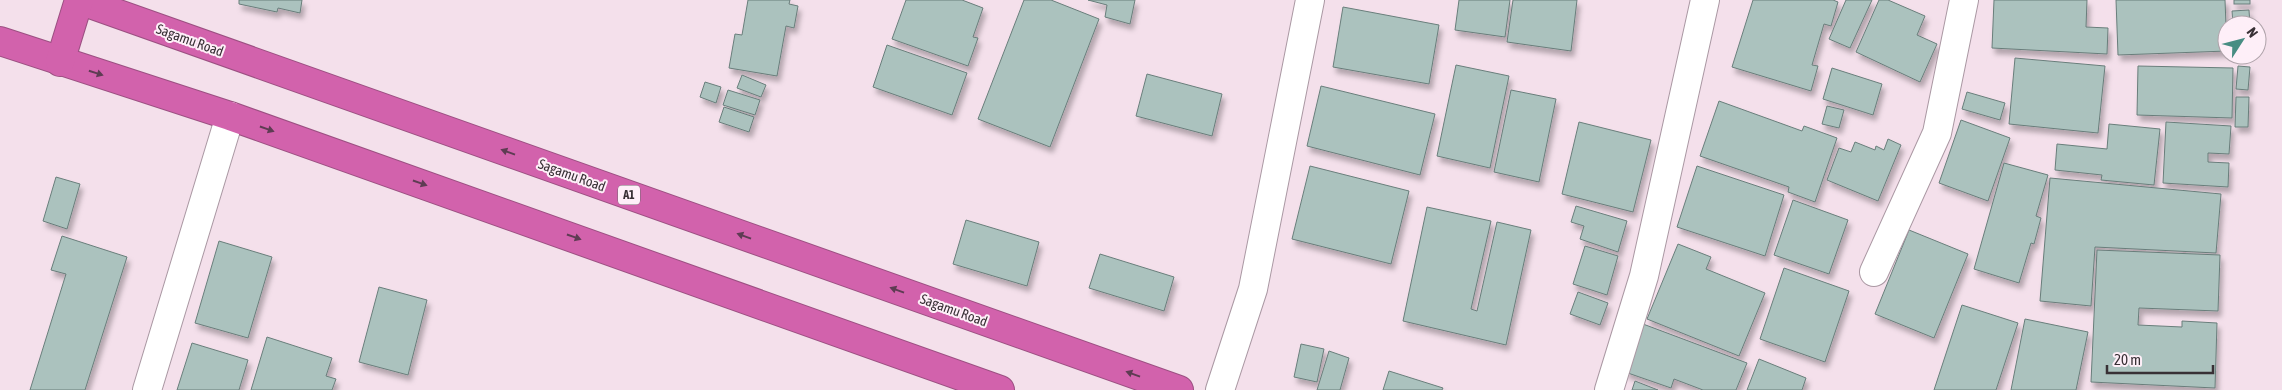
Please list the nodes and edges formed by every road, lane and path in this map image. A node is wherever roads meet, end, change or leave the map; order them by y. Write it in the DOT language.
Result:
graph roads {
  1 [pos="79,0"];
  2 [pos="1310,0"];
  3 [pos="1705,0"];
  4 [pos="1964,0"];
  5 [pos="0,41"];
  6 [pos="60,62"];
  7 [pos="230,116"];
  8 [pos="1874,272"];
  9 [pos="147,390"];
  10 [pos="1000,390"];
  11 [pos="1179,390"];
  12 [pos="1220,390"];
  13 [pos="1609,390"];
  1 -- 6 [label="highway"];
  11 -- 1 [label="highway, Sagamu Road / A1, one-way"];
  2 -- 12 [label="street"];
  3 -- 13 [label="street"];
  4 -- 8 [label="street"];
  5 -- 6 [label="highway"];
  6 -- 7 [label="highway, one-way"];
  7 -- 9 [label="street"];
  7 -- 10 [label="highway, one-way"];
}
